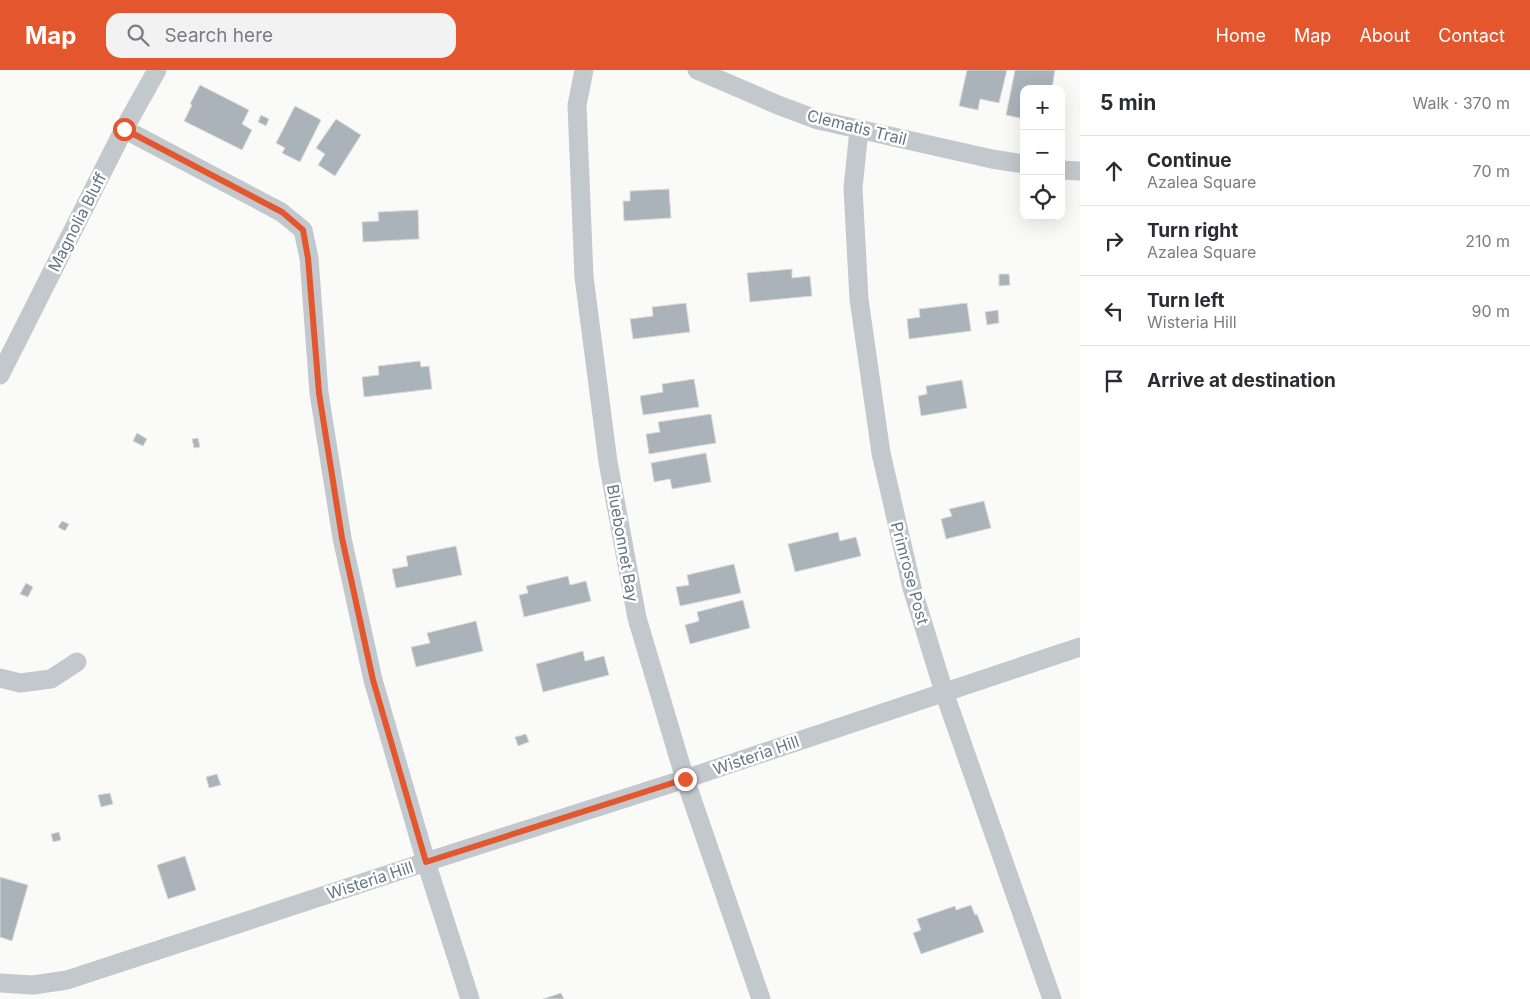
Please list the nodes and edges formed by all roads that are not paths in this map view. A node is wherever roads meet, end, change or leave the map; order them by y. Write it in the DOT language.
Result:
graph roads {
  1 [pos="157,70"];
  2 [pos="584,70"];
  3 [pos="697,70"];
  4 [pos="124,129"];
  5 [pos="859,130"];
  6 [pos="1020,163"];
  7 [pos="1065,170"];
  8 [pos="1080,172"];
  9 [pos="0,375"];
  10 [pos="1080,647"];
  11 [pos="77,662"];
  12 [pos="0,678"];
  13 [pos="944,692"];
  14 [pos="685,779"];
  15 [pos="426,862"];
  16 [pos="0,983"];
  17 [pos="470,999"];
  18 [pos="761,999"];
  19 [pos="1052,999"];
  1 -- 4 [label="street, Magnolia Bluff"];
  2 -- 14 [label="street, Bluebonnet Bay"];
  3 -- 5 [label="street, Clematis Trail"];
  4 -- 9 [label="street, Magnolia Bluff"];
  4 -- 15 [label="street"];
  5 -- 6 [label="street, Clematis Trail"];
  5 -- 13 [label="street, Primrose Post"];
  7 -- 8 [label="street"];
  10 -- 13 [label="street, Wisteria Hill"];
  11 -- 12 [label="street"];
  13 -- 14 [label="street, Wisteria Hill"];
  13 -- 19 [label="street, Primrose Post"];
  14 -- 15 [label="street, Wisteria Hill"];
  14 -- 18 [label="street, Bluebonnet Bay"];
  15 -- 16 [label="street, Wisteria Hill"];
  15 -- 17 [label="street"];
}
